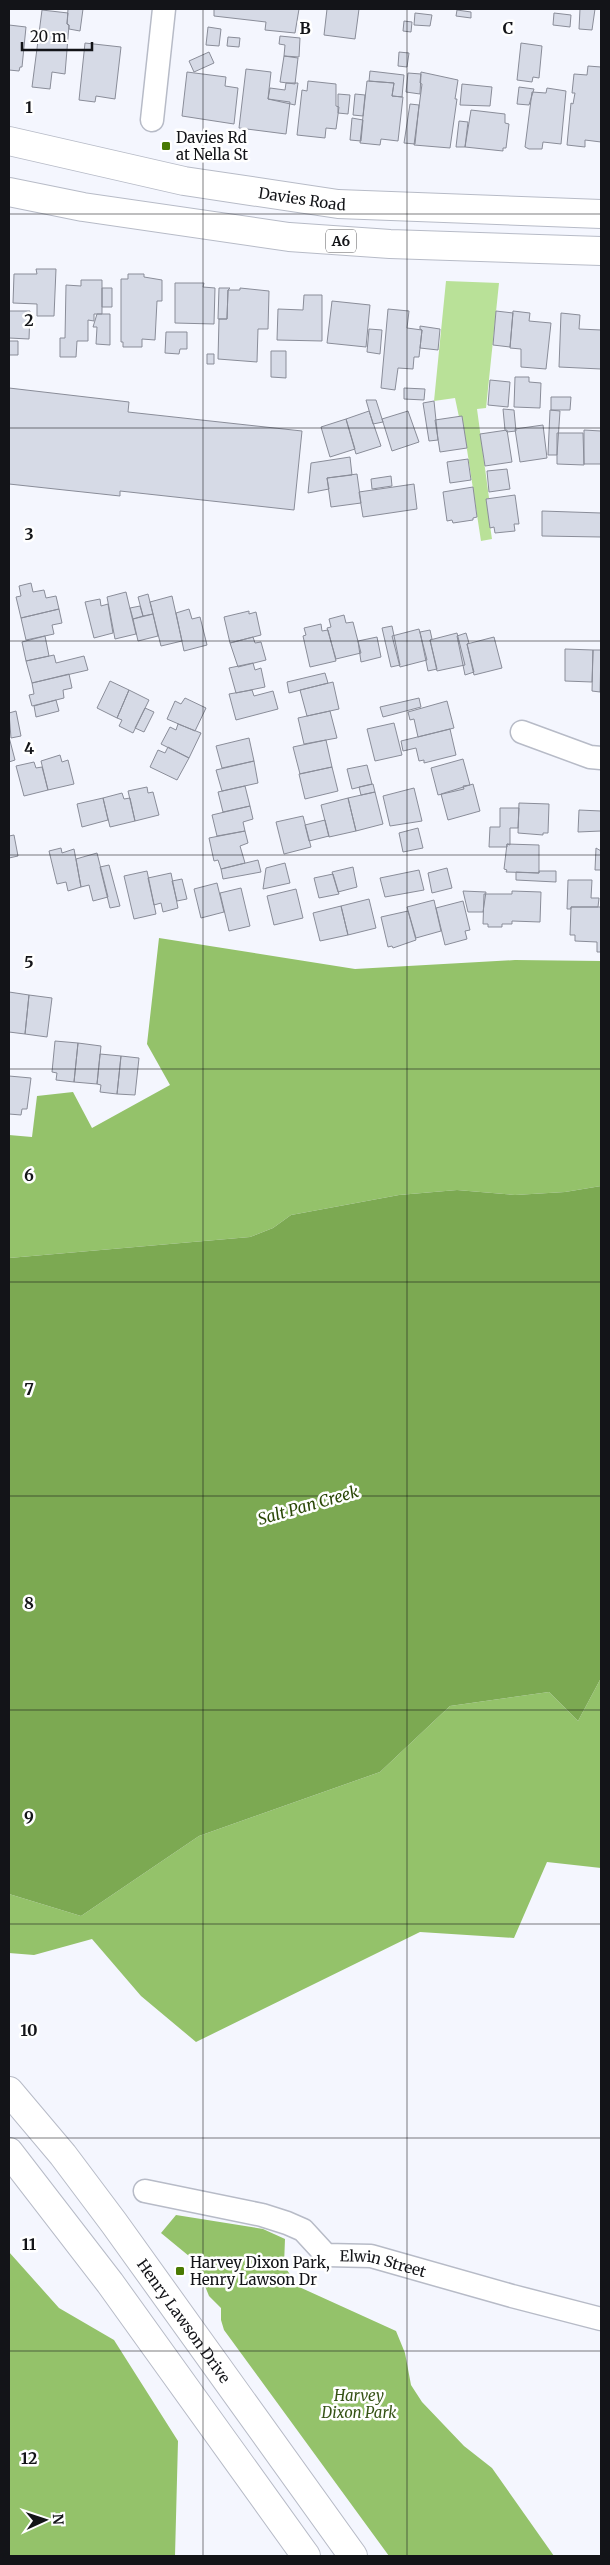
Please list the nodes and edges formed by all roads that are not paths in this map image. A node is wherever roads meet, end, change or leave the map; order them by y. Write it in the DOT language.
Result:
graph roads {
  1 [pos="164,9"];
  2 [pos="152,120"];
  3 [pos="9,141"];
  4 [pos="9,192"];
  5 [pos="601,214"];
  6 [pos="601,251"];
  7 [pos="522,732"];
  8 [pos="601,758"];
  9 [pos="9,2091"];
  10 [pos="9,2152"];
  11 [pos="145,2191"];
  12 [pos="601,2319"];
  13 [pos="306,2556"];
  14 [pos="353,2556"];
  1 -- 2 [label="street"];
  3 -- 5 [label="main road, Davies Road"];
  4 -- 6 [label="main road, A6"];
  7 -- 8 [label="street"];
  9 -- 14 [label="main road, Henry Lawson Drive"];
  10 -- 13 [label="main road"];
  11 -- 12 [label="street, Elwin Street"];
}
